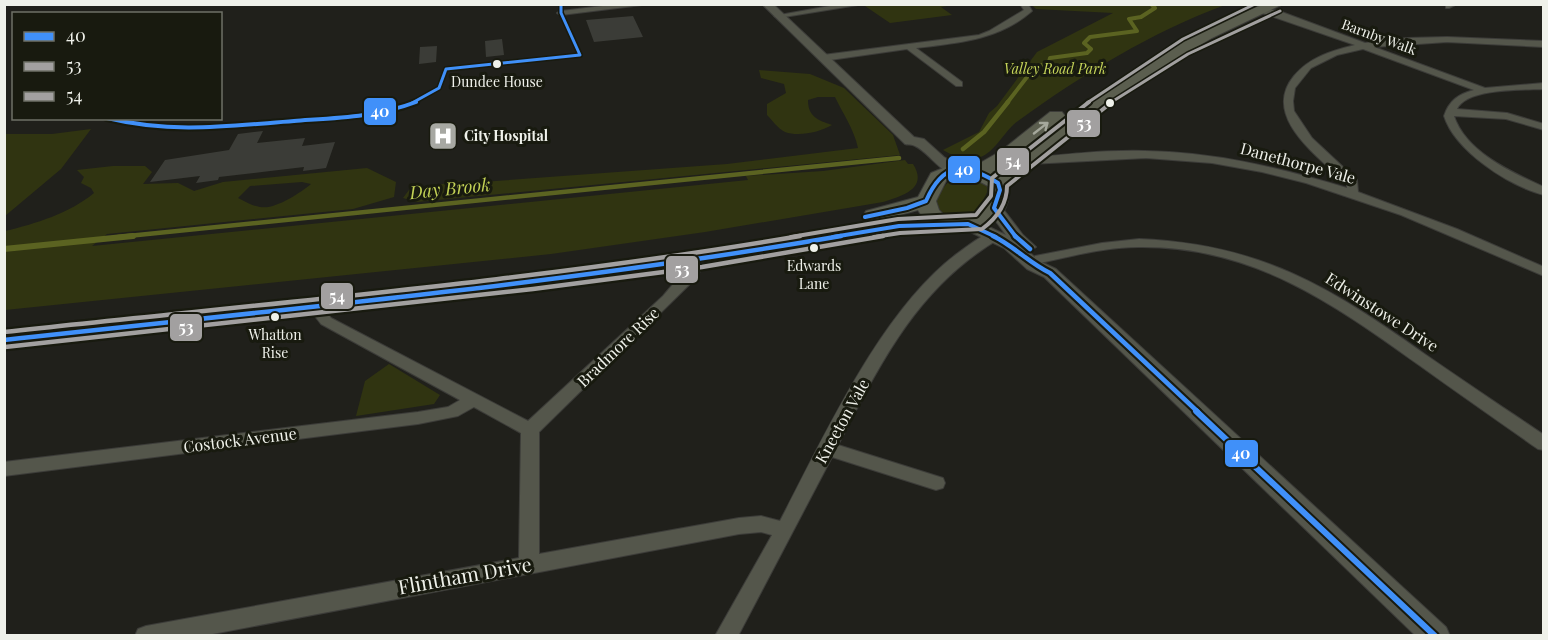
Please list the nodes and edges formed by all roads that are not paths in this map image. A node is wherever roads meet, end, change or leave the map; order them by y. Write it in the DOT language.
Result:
graph roads {
  1 [pos="646,4"];
  2 [pos="767,4"];
  3 [pos="860,4"];
  4 [pos="1024,4"];
  5 [pos="1264,6"];
  6 [pos="561,13"];
  7 [pos="778,16"];
  8 [pos="1544,44"];
  9 [pos="1364,45"];
  10 [pos="909,47"];
  11 [pos="823,58"];
  12 [pos="939,82"];
  13 [pos="1544,86"];
  14 [pos="1485,91"];
  15 [pos="1472,94"];
  16 [pos="1450,112"];
  17 [pos="1507,116"];
  18 [pos="1544,126"];
  19 [pos="910,141"];
  20 [pos="1030,161"];
  21 [pos="967,170"];
  22 [pos="938,177"];
  23 [pos="998,183"];
  24 [pos="1544,192"];
  25 [pos="1351,193"];
  26 [pos="926,201"];
  27 [pos="994,208"];
  28 [pos="941,224"];
  29 [pos="968,224"];
  30 [pos="994,236"];
  31 [pos="701,260"];
  32 [pos="1045,266"];
  33 [pos="1544,272"];
  34 [pos="316,298"];
  35 [pos="4,325"];
  36 [pos="4,340"];
  37 [pos="472,401"];
  38 [pos="530,430"];
  39 [pos="1544,444"];
  40 [pos="825,448"];
  41 [pos="4,469"];
  42 [pos="936,483"];
  43 [pos="785,530"];
  44 [pos="528,565"];
  45 [pos="146,636"];
  46 [pos="726,636"];
  47 [pos="1436,636"];
  1 -- 6 [label="street"];
  2 -- 7 [label="street"];
  3 -- 7 [label="street"];
  4 -- 10 [label="street"];
  5 -- 9 [label="street, Barnby Walk"];
  5 -- 20 [label="highway"];
  21 -- 5 [label="highway, one-way"];
  7 -- 11 [label="street"];
  8 -- 9 [label="street"];
  9 -- 14 [label="street, Barnby Walk"];
  9 -- 25 [label="street"];
  10 -- 11 [label="street"];
  10 -- 12 [label="street"];
  11 -- 19 [label="street"];
  13 -- 14 [label="street"];
  14 -- 15 [label="street"];
  15 -- 16 [label="street"];
  15 -- 17 [label="street"];
  16 -- 17 [label="street"];
  16 -- 24 [label="street"];
  17 -- 18 [label="street"];
  19 -- 21 [label="street"];
  19 -- 22 [label="street"];
  20 -- 23 [label="highway"];
  20 -- 25 [label="street, Danethorpe Vale"];
  21 -- 22 [label="highway"];
  21 -- 23 [label="highway"];
  22 -- 26 [label="highway"];
  23 -- 27 [label="highway"];
  25 -- 33 [label="street, Danethorpe Vale"];
  26 -- 28 [label="highway"];
  26 -- 34 [label="highway"];
  27 -- 29 [label="highway"];
  27 -- 32 [label="street"];
  28 -- 29 [label="highway"];
  28 -- 31 [label="highway"];
  29 -- 30 [label="street"];
  30 -- 32 [label="street"];
  30 -- 40 [label="street, Kneeton Vale"];
  31 -- 34 [label="highway"];
  31 -- 38 [label="street, Bradmore Rise"];
  32 -- 39 [label="street, Edwinstowe Drive"];
  32 -- 47 [label="street"];
  34 -- 35 [label="highway"];
  34 -- 36 [label="highway"];
  34 -- 37 [label="street"];
  37 -- 38 [label="street"];
  37 -- 41 [label="street, Costock Avenue"];
  38 -- 44 [label="street"];
  40 -- 42 [label="street"];
  40 -- 43 [label="street, Kneeton Vale"];
  43 -- 44 [label="street, Flintham Drive"];
  43 -- 46 [label="street, Kneeton Vale"];
  44 -- 45 [label="street, Flintham Drive"];
}
